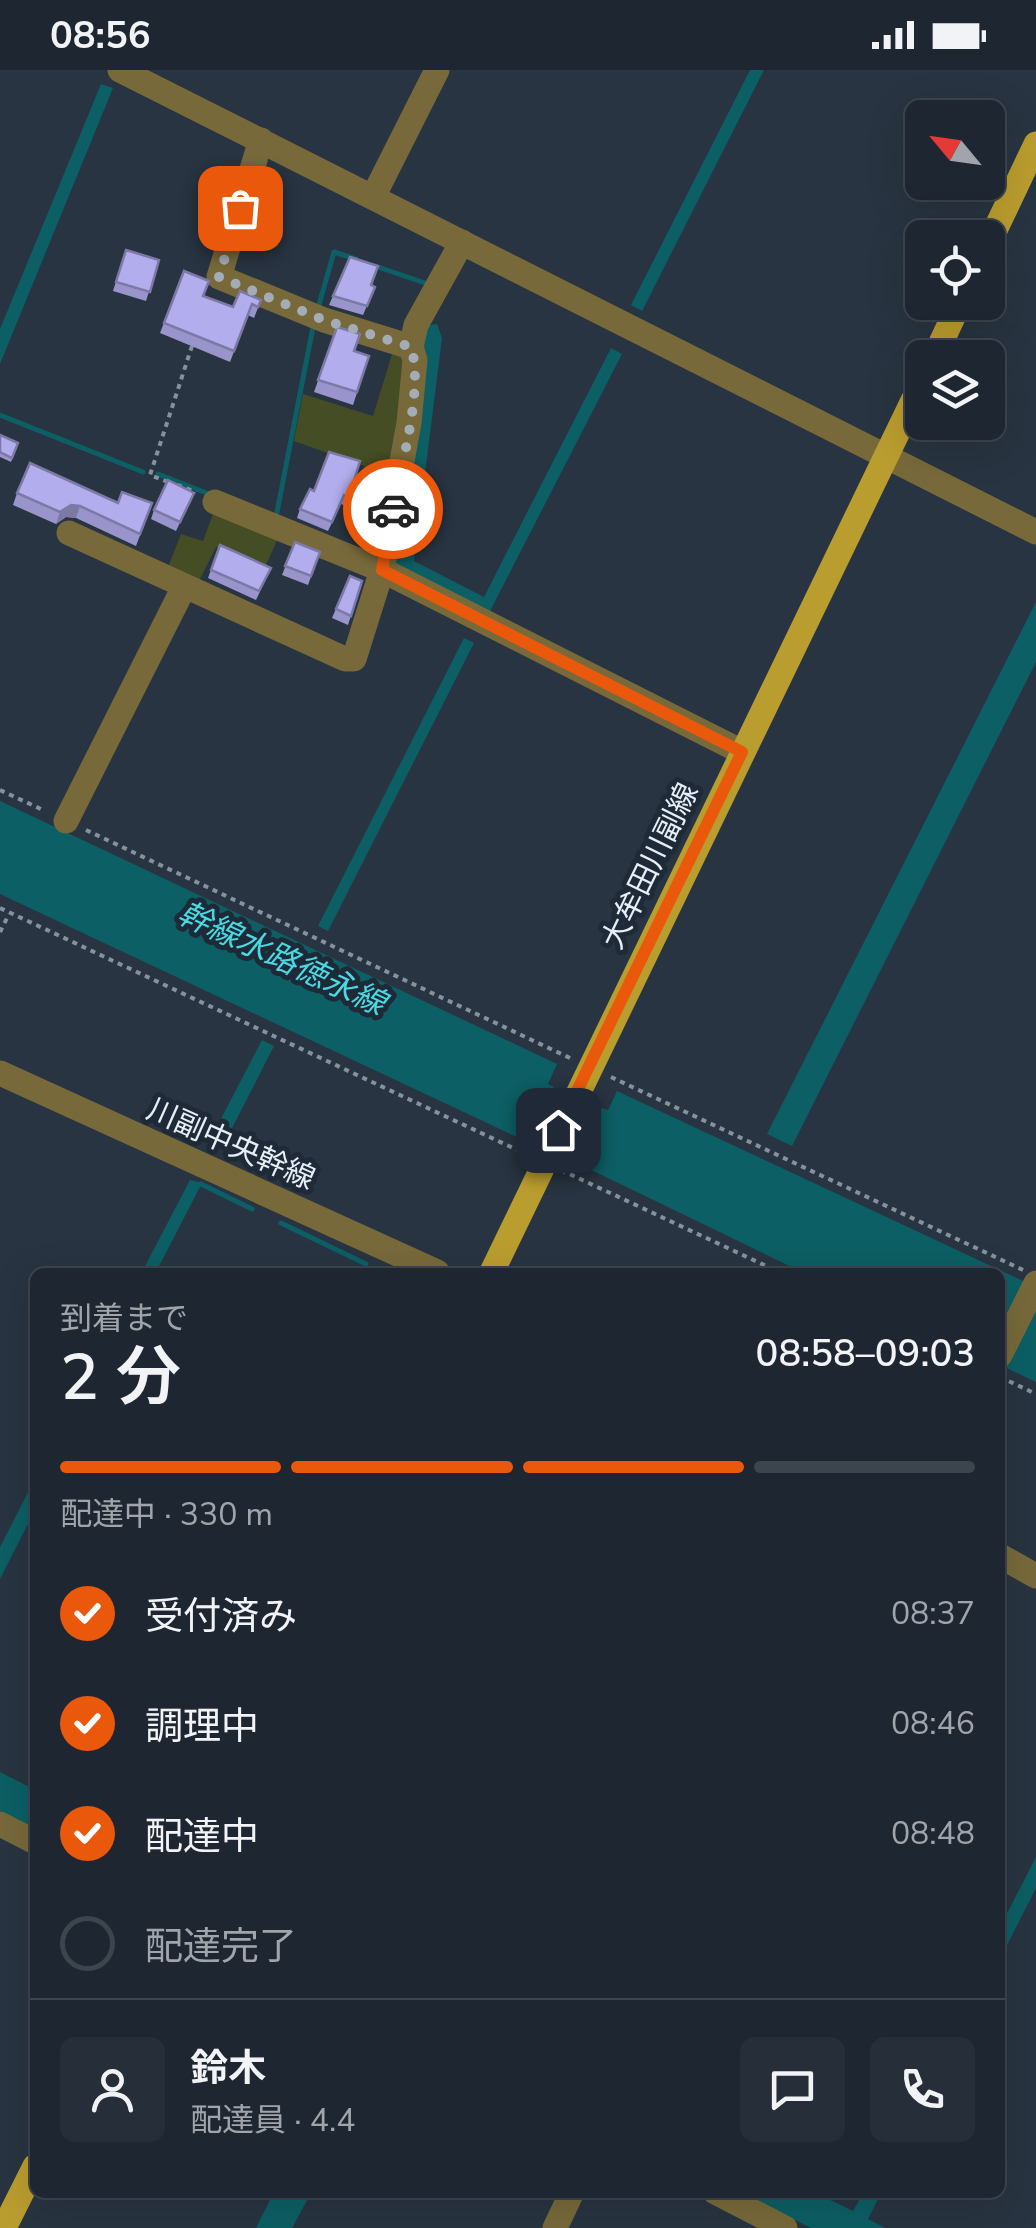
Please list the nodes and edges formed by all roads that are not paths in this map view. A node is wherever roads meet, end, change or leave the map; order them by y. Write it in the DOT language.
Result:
graph roads {
  1 [pos="120,70"];
  2 [pos="438,70"];
  3 [pos="261,140"];
  4 [pos="1036,144"];
  5 [pos="373,197"];
  6 [pos="1000,220"];
  7 [pos="462,242"];
  8 [pos="411,347"];
  9 [pos="905,418"];
  10 [pos="887,457"];
  11 [pos="207,503"];
  12 [pos="69,532"];
  13 [pos="1036,532"];
  14 [pos="382,570"];
  15 [pos="184,587"];
  16 [pos="742,752"];
  17 [pos="66,821"];
  18 [pos="0,1073"];
  19 [pos="427,1268"];
  20 [pos="494,1268"];
  21 [pos="1036,1279"];
  22 [pos="1005,1344"];
  23 [pos="1005,1559"];
  24 [pos="1036,1576"];
  25 [pos="0,1824"];
  26 [pos="30,1839"];
  27 [pos="30,2176"];
  28 [pos="569,2198"];
  29 [pos="726,2198"];
  30 [pos="4,2228"];
  31 [pos="555,2228"];
  32 [pos="784,2228"];
  1 -- 3 [label="street"];
  2 -- 5 [label="street"];
  3 -- 5 [label="street"];
  3 -- 8 [label="street"];
  4 -- 6 [label="main road"];
  5 -- 7 [label="street"];
  7 -- 8 [label="street"];
  7 -- 10 [label="street"];
  8 -- 14 [label="street"];
  9 -- 10 [label="main road, 大牟田川副線"];
  10 -- 13 [label="street"];
  10 -- 16 [label="main road, 大牟田川副線"];
  11 -- 14 [label="street"];
  12 -- 15 [label="street"];
  14 -- 15 [label="street"];
  14 -- 16 [label="street"];
  15 -- 17 [label="street"];
  16 -- 20 [label="main road, 大牟田川副線"];
  18 -- 19 [label="street, 川副中央幹線"];
  21 -- 22 [label="street"];
  23 -- 24 [label="street"];
  25 -- 26 [label="street"];
  27 -- 30 [label="main road"];
  28 -- 31 [label="street"];
  29 -- 32 [label="street"];
}
